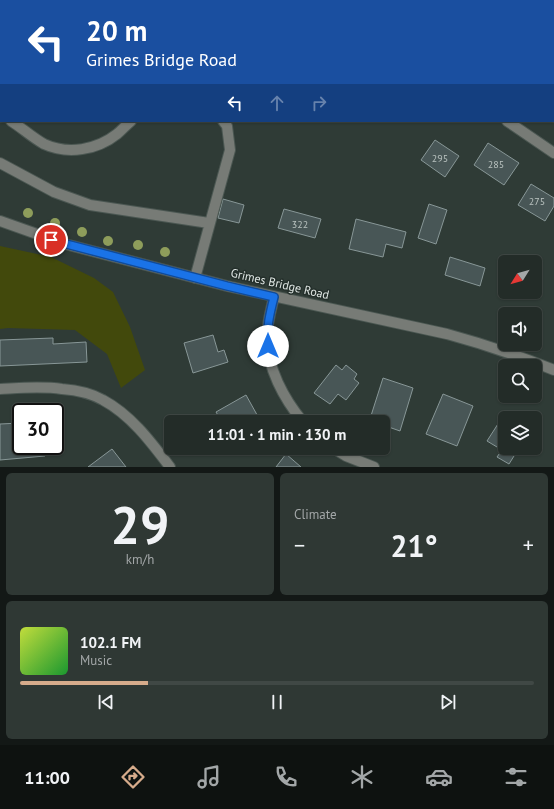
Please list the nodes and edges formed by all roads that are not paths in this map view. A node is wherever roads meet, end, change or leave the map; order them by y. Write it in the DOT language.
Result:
graph roads {
  1 [pos="12,122"];
  2 [pos="130,122"];
  3 [pos="224,122"];
  4 [pos="508,122"];
  5 [pos="554,153"];
  6 [pos="0,163"];
  7 [pos="0,222"];
  8 [pos="209,223"];
  9 [pos="194,278"];
  10 [pos="274,297"];
  11 [pos="554,370"];
  12 [pos="0,390"];
  13 [pos="297,415"];
  14 [pos="344,455"];
  15 [pos="170,467"];
  16 [pos="374,467"];
  1 -- 2 [label="street"];
  3 -- 8 [label="street"];
  4 -- 5 [label="street"];
  6 -- 8 [label="street"];
  7 -- 9 [label="street, Grimes Bridge Road"];
  8 -- 9 [label="street"];
  9 -- 10 [label="street, Grimes Bridge Road"];
  10 -- 11 [label="street, Grimes Bridge Road"];
  10 -- 13 [label="street"];
  12 -- 15 [label="street"];
  14 -- 16 [label="street"];
}
